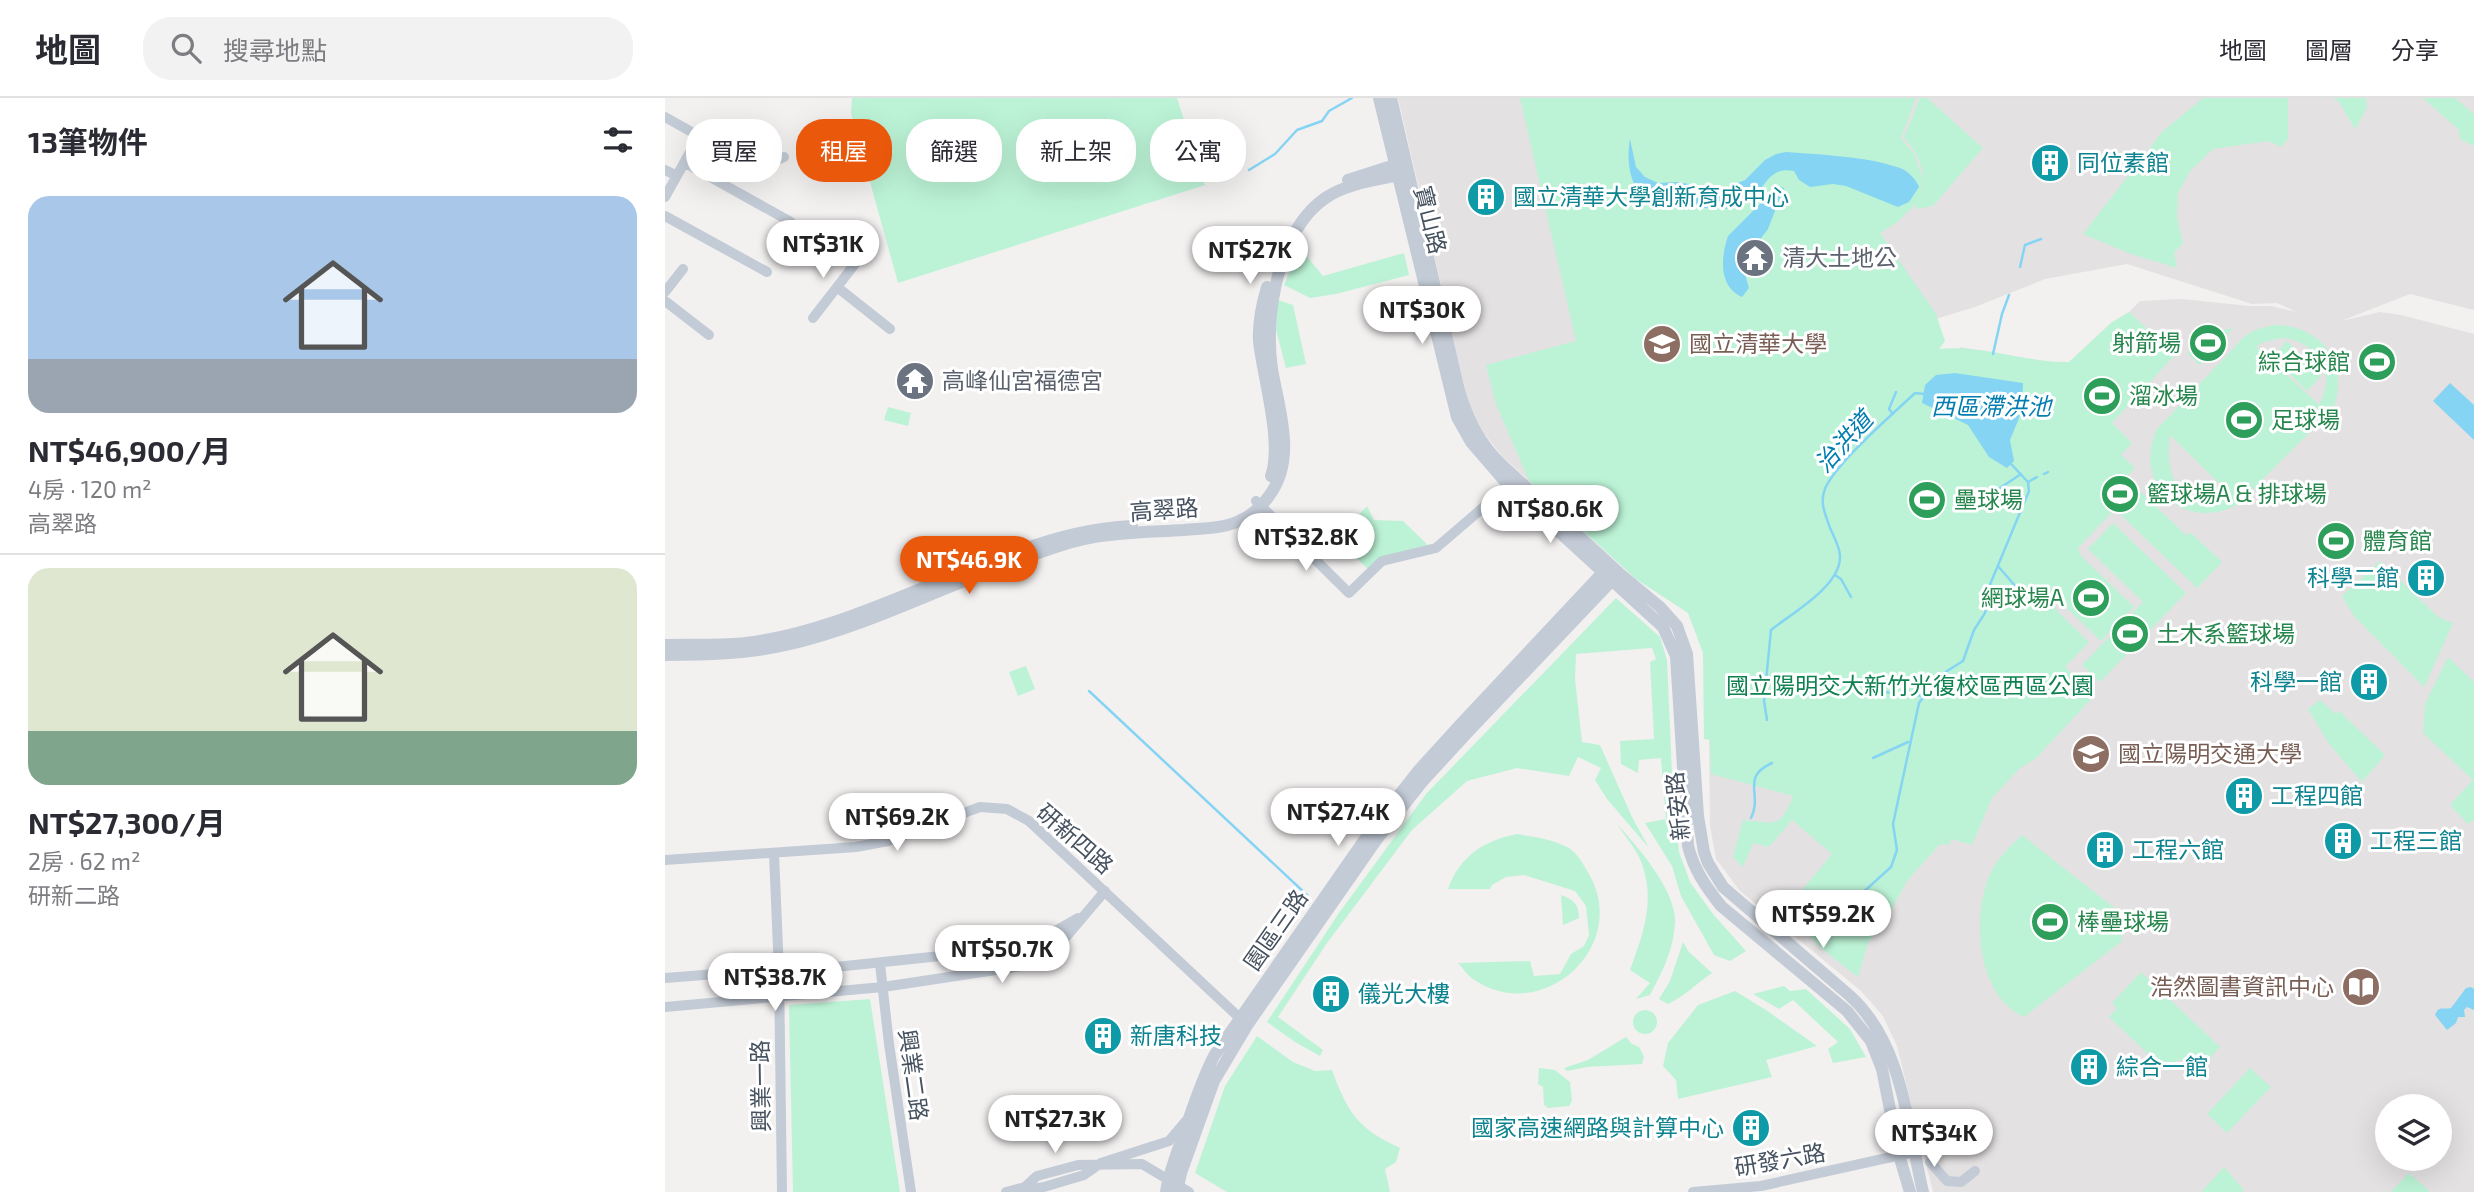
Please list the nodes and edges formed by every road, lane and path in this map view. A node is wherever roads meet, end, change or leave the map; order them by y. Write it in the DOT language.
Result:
graph roads {
  1 [pos="1379,98"];
  2 [pos="1391,98"];
  3 [pos="665,117"];
  4 [pos="686,129"];
  5 [pos="685,163"];
  6 [pos="1402,169"];
  7 [pos="665,170"];
  8 [pos="677,176"];
  9 [pos="665,197"];
  10 [pos="665,216"];
  11 [pos="791,222"];
  12 [pos="858,260"];
  13 [pos="683,269"];
  14 [pos="767,272"];
  15 [pos="837,287"];
  16 [pos="665,292"];
  17 [pos="665,301"];
  18 [pos="813,318"];
  19 [pos="890,329"];
  20 [pos="709,335"];
  21 [pos="1513,482"];
  22 [pos="1258,504"];
  23 [pos="1612,572"];
  24 [pos="665,645"];
  25 [pos="665,655"];
  26 [pos="774,854"];
  27 [pos="665,860"];
  28 [pos="1105,891"];
  29 [pos="1084,913"];
  30 [pos="880,964"];
  31 [pos="779,972"];
  32 [pos="665,978"];
  33 [pos="883,987"];
  34 [pos="779,997"];
  35 [pos="665,1007"];
  36 [pos="1244,1021"];
  37 [pos="1189,1118"];
  38 [pos="1914,1152"];
  39 [pos="1899,1155"];
  40 [pos="1930,1162"];
  41 [pos="1101,1163"];
  42 [pos="1975,1171"];
  43 [pos="1176,1188"];
  44 [pos="782,1192"];
  45 [pos="911,1192"];
  46 [pos="1006,1192"];
  47 [pos="1693,1192"];
  48 [pos="1910,1192"];
  49 [pos="1923,1192"];
  1 -- 6 [label="street, 寶山路"];
  2 -- 6 [label="street, 寶山路"];
  3 -- 4 [label="street"];
  5 -- 8 [label="street"];
  5 -- 11 [label="street"];
  6 -- 21 [label="street, 寶山路"];
  6 -- 22 [label="street"];
  7 -- 8 [label="street"];
  8 -- 9 [label="street"];
  10 -- 14 [label="street"];
  12 -- 15 [label="street"];
  13 -- 16 [label="street"];
  15 -- 18 [label="street"];
  15 -- 19 [label="street"];
  17 -- 20 [label="street"];
  21 -- 22 [label="street"];
  21 -- 23 [label="street, 寶山路"];
  22 -- 24 [label="street, 高翠路"];
  22 -- 25 [label="street, 高翠路"];
  23 -- 36 [label="street, 園區三路"];
  23 -- 38 [label="street, 新安路"];
  23 -- 39 [label="street, 新安路"];
  26 -- 27 [label="street, 研新四路"];
  26 -- 28 [label="street, 研新四路"];
  26 -- 31 [label="street, 興業一路"];
  28 -- 29 [label="street"];
  28 -- 36 [label="street, 研新四路"];
  29 -- 30 [label="street"];
  29 -- 33 [label="street"];
  30 -- 31 [label="street"];
  30 -- 33 [label="street, 興業二路"];
  31 -- 32 [label="street"];
  31 -- 34 [label="street, 興業一路"];
  33 -- 34 [label="street"];
  33 -- 45 [label="street, 興業二路"];
  34 -- 35 [label="street"];
  34 -- 44 [label="street, 興業一路"];
  36 -- 37 [label="street, 園區三路"];
  36 -- 43 [label="street, 園區三路"];
  37 -- 41 [label="street"];
  37 -- 43 [label="street, 園區三路"];
  38 -- 39 [label="street, 研發六路"];
  38 -- 49 [label="street, 新安路"];
  39 -- 47 [label="street, 研發六路"];
  39 -- 48 [label="street, 新安路"];
  40 -- 42 [label="street"];
  41 -- 43 [label="street"];
  41 -- 46 [label="street"];
}
